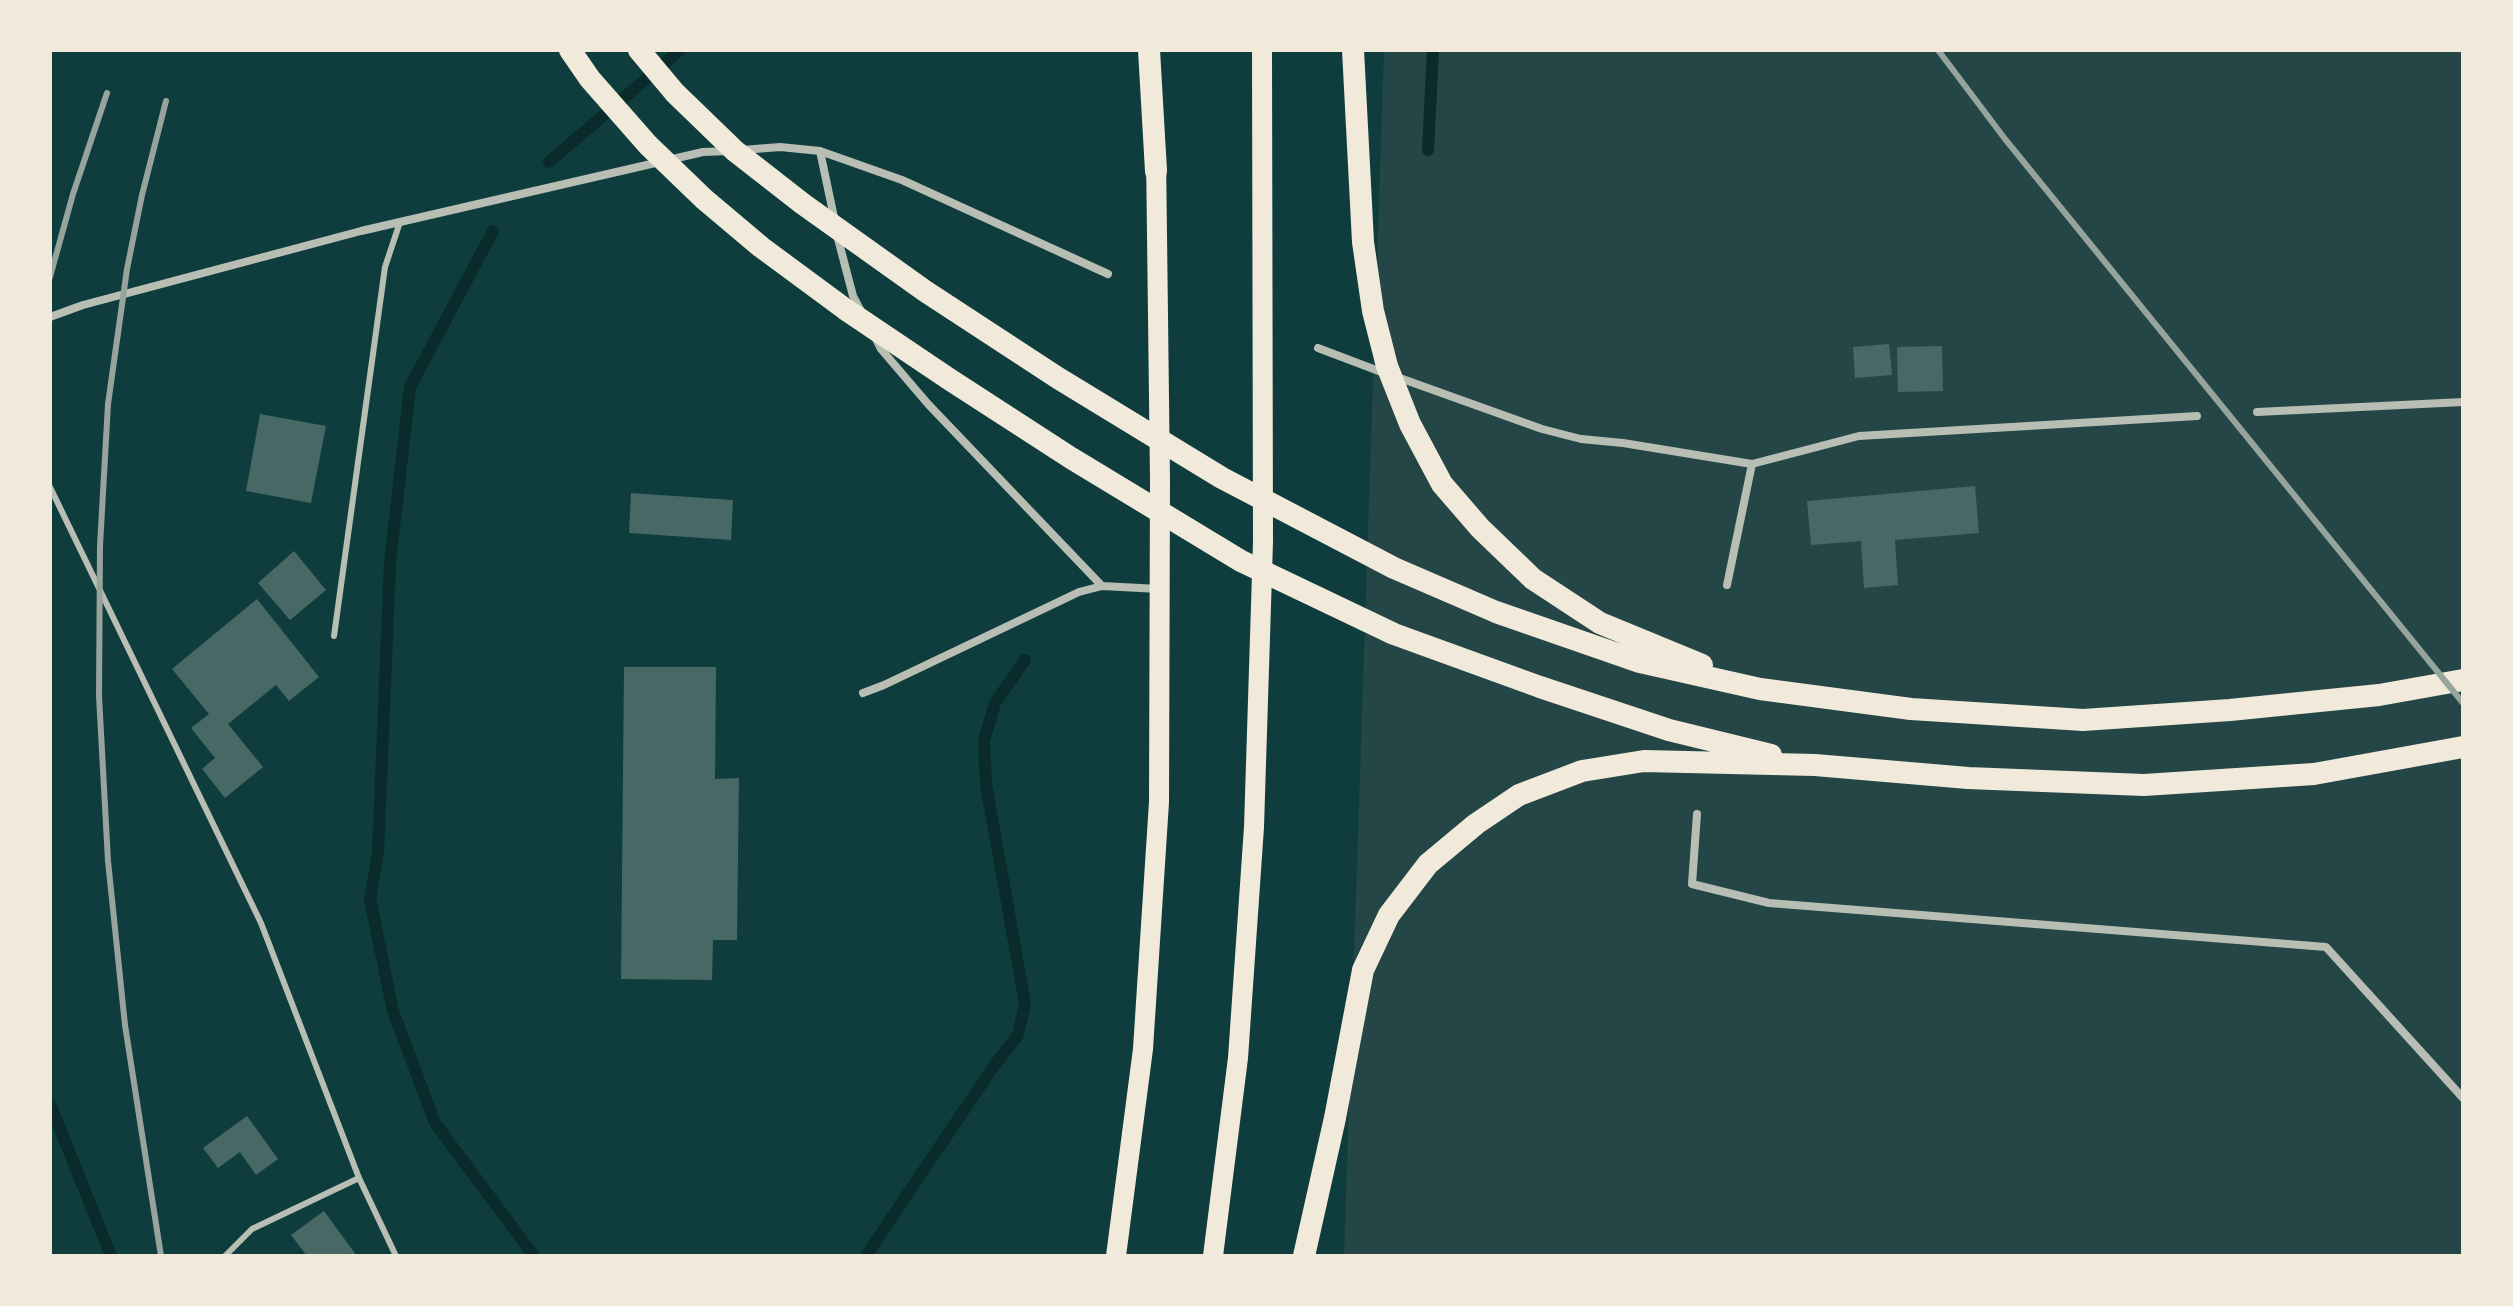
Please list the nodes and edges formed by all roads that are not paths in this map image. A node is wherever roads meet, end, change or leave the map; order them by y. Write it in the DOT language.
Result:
graph roads {
  1 [pos="570,50"];
  2 [pos="639,50"];
  3 [pos="1149,50"];
  4 [pos="1157,50"];
  5 [pos="1262,50"];
  6 [pos="1353,50"];
  7 [pos="820,151"];
  8 [pos="1156,171"];
  9 [pos="400,222"];
  10 [pos="1108,274"];
  11 [pos="50,317"];
  12 [pos="1318,348"];
  13 [pos="2463,402"];
  14 [pos="2257,412"];
  15 [pos="2197,416"];
  16 [pos="1752,464"];
  17 [pos="50,487"];
  18 [pos="1727,585"];
  19 [pos="1102,586"];
  20 [pos="1159,589"];
  21 [pos="334,636"];
  22 [pos="2463,680"];
  23 [pos="1760,689"];
  24 [pos="863,693"];
  25 [pos="2463,747"];
  26 [pos="1815,765"];
  27 [pos="1697,814"];
  28 [pos="2463,1098"];
  29 [pos="359,1178"];
  30 [pos="225,1256"];
  31 [pos="396,1256"];
  32 [pos="1116,1256"];
  33 [pos="1213,1256"];
  34 [pos="1304,1256"];
  1 -- 26 [label="highway"];
  2 -- 23 [label="highway"];
  3 -- 8 [label="highway"];
  4 -- 8 [label="main road"];
  5 -- 33 [label="main road"];
  6 -- 23 [label="highway"];
  7 -- 9 [label="street"];
  7 -- 10 [label="street"];
  7 -- 19 [label="street"];
  8 -- 20 [label="main road"];
  9 -- 11 [label="street"];
  9 -- 21 [label="lane"];
  12 -- 16 [label="street"];
  13 -- 14 [label="street"];
  15 -- 16 [label="street"];
  16 -- 18 [label="street"];
  17 -- 29 [label="lane"];
  19 -- 20 [label="street"];
  19 -- 24 [label="street"];
  20 -- 32 [label="main road"];
  22 -- 23 [label="highway"];
  25 -- 26 [label="highway"];
  26 -- 34 [label="highway"];
  27 -- 28 [label="street"];
  29 -- 30 [label="lane"];
  29 -- 31 [label="lane"];
}
